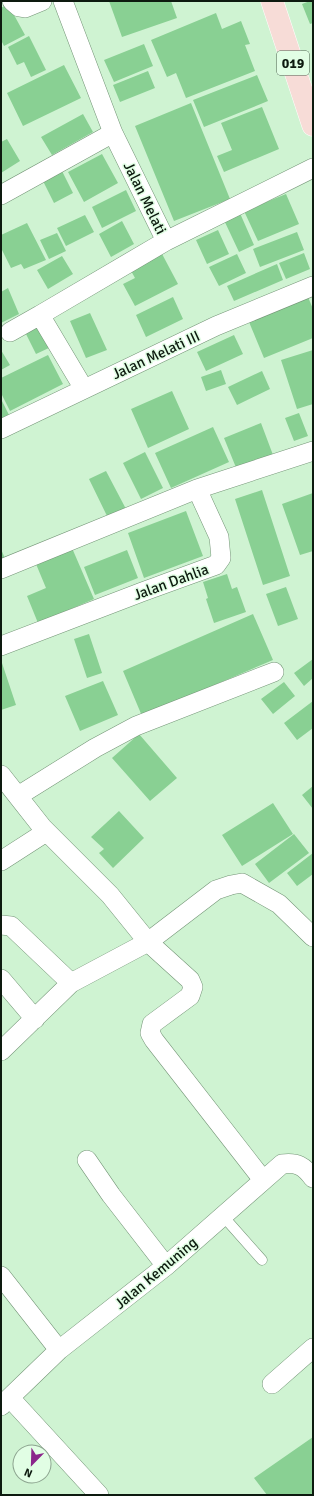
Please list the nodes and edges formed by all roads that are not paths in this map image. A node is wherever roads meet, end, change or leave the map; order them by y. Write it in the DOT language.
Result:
graph roads {
  1 [pos="12,1"];
  2 [pos="42,1"];
  3 [pos="63,1"];
  4 [pos="272,1"];
  5 [pos="313,125"];
  6 [pos="114,133"];
  7 [pos="313,168"];
  8 [pos="1,195"];
  9 [pos="166,241"];
  10 [pos="313,286"];
  11 [pos="40,315"];
  12 [pos="10,332"];
  13 [pos="84,389"];
  14 [pos="1,429"];
  15 [pos="313,451"];
  16 [pos="196,489"];
  17 [pos="1,569"];
  18 [pos="1,646"];
  19 [pos="274,672"];
  20 [pos="1,776"];
  21 [pos="18,796"];
  22 [pos="46,832"];
  23 [pos="1,861"];
  24 [pos="1,925"];
  25 [pos="313,937"];
  26 [pos="148,942"];
  27 [pos="1,979"];
  28 [pos="71,984"];
  29 [pos="35,1019"];
  30 [pos="1,1051"];
  31 [pos="87,1160"];
  32 [pos="313,1178"];
  33 [pos="263,1180"];
  34 [pos="223,1216"];
  35 [pos="262,1260"];
  36 [pos="166,1266"];
  37 [pos="1,1276"];
  38 [pos="313,1348"];
  39 [pos="60,1350"];
  40 [pos="272,1384"];
  41 [pos="5,1402"];
  42 [pos="99,1495"];
  1 -- 2 [label="street"];
  3 -- 6 [label="street, Jalan Melati"];
  4 -- 5 [label="main road, 019"];
  6 -- 8 [label="street"];
  6 -- 9 [label="street, Jalan Melati"];
  7 -- 9 [label="street, Jalan Melati"];
  9 -- 11 [label="street"];
  10 -- 13 [label="street, Jalan Melati III"];
  11 -- 12 [label="street"];
  11 -- 13 [label="street"];
  13 -- 14 [label="street, Jalan Melati III"];
  15 -- 16 [label="street"];
  16 -- 17 [label="street"];
  16 -- 18 [label="street, Jalan Dahlia"];
  19 -- 21 [label="street"];
  20 -- 21 [label="street"];
  21 -- 22 [label="street"];
  22 -- 23 [label="street"];
  22 -- 26 [label="street"];
  24 -- 28 [label="street"];
  25 -- 26 [label="street"];
  26 -- 28 [label="street"];
  26 -- 33 [label="street"];
  27 -- 29 [label="street"];
  28 -- 29 [label="street"];
  29 -- 30 [label="street"];
  31 -- 36 [label="street"];
  32 -- 33 [label="street, Jalan Kemuning"];
  33 -- 34 [label="street, Jalan Kemuning"];
  34 -- 35 [label="lane"];
  34 -- 36 [label="street, Jalan Kemuning"];
  36 -- 39 [label="street, Jalan Kemuning"];
  37 -- 39 [label="street"];
  38 -- 40 [label="street"];
  39 -- 41 [label="street, Jalan Kemuning"];
  41 -- 42 [label="street"];
}
